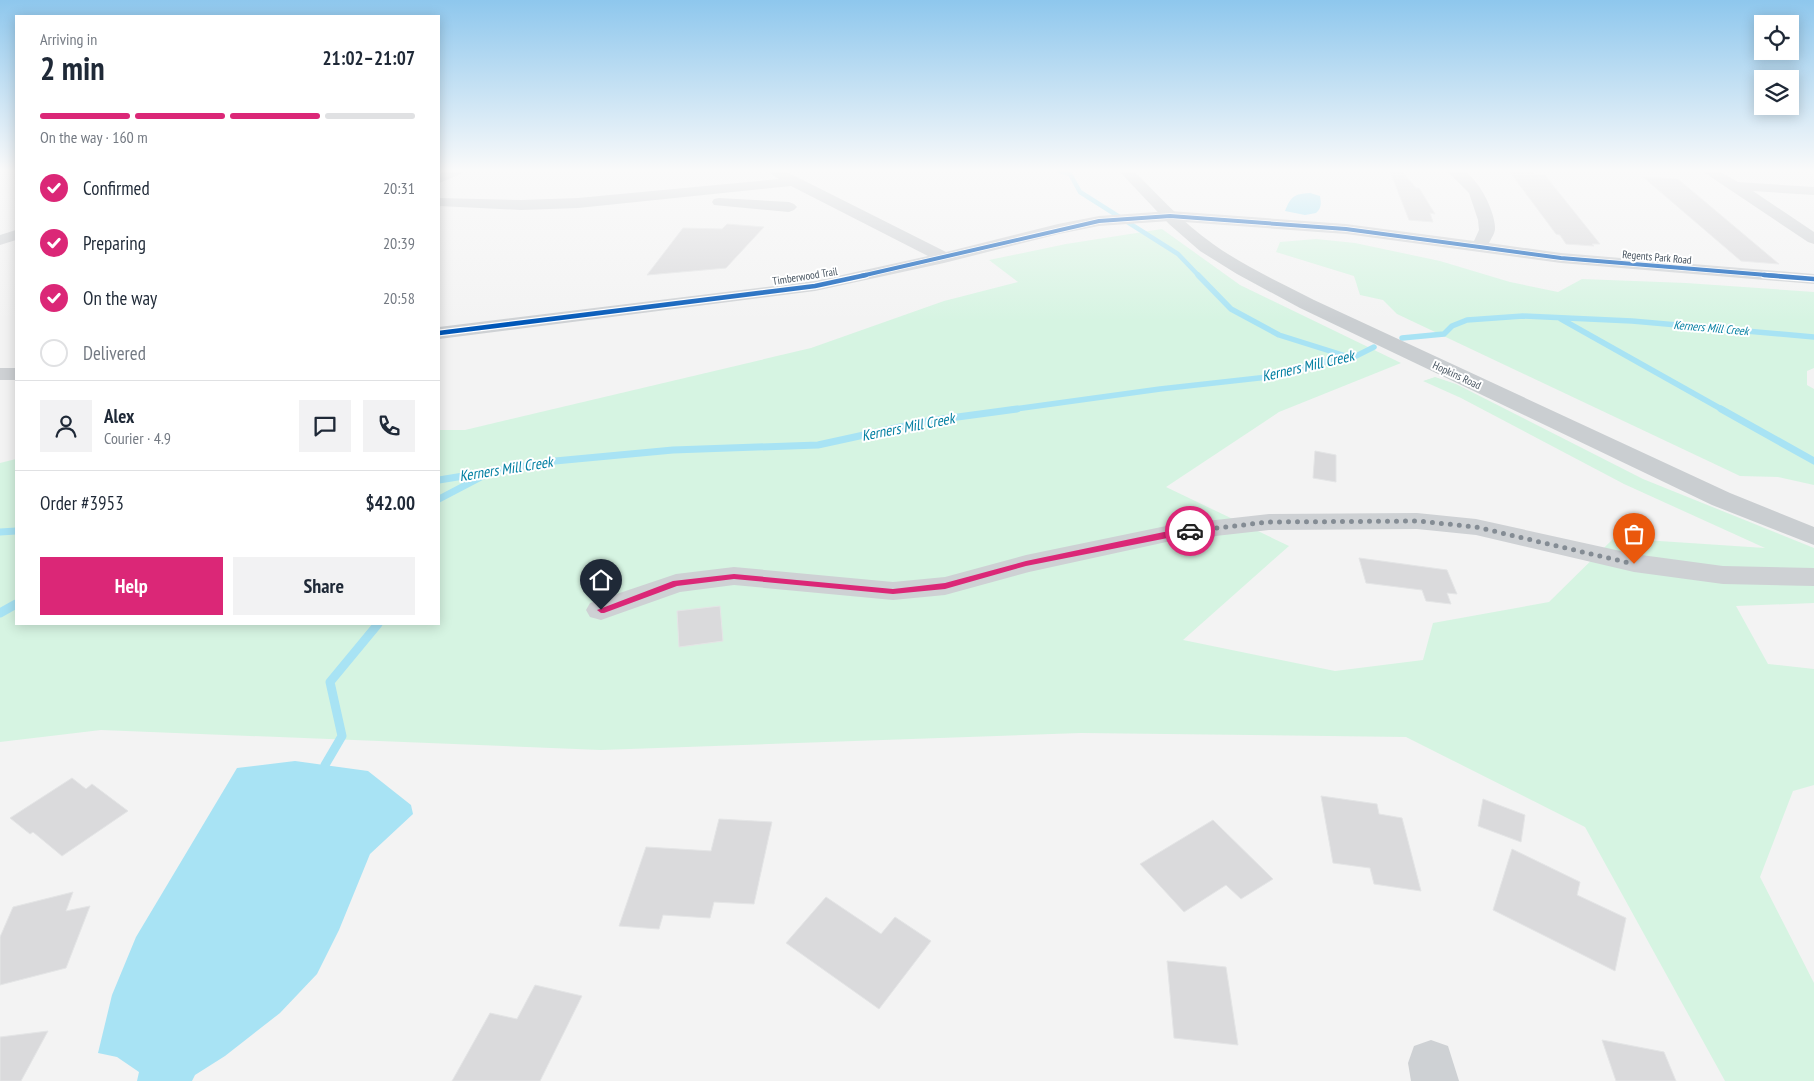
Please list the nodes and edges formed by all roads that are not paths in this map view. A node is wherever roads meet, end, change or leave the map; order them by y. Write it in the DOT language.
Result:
graph roads {
  1 [pos="871,221"];
  2 [pos="1097,221"];
  3 [pos="1176,221"];
  4 [pos="1244,221"];
  5 [pos="1486,221"];
  6 [pos="1788,221"];
  7 [pos="15,235"];
  8 [pos="1814,239"];
  9 [pos="0,240"];
  10 [pos="1479,247"];
  11 [pos="944,258"];
  12 [pos="1814,280"];
  13 [pos="440,334"];
  14 [pos="1814,537"];
  15 [pos="1814,577"];
  16 [pos="601,610"];
  1 -- 11 [label="street"];
  2 -- 11 [label="street, Timberwood Trail"];
  3 -- 14 [label="main road, Hopkins Road"];
  4 -- 10 [label="street, Regents Park Road"];
  5 -- 10 [label="street"];
  6 -- 8 [label="street"];
  7 -- 9 [label="street"];
  10 -- 12 [label="street, Regents Park Road"];
  11 -- 13 [label="street, Timberwood Trail"];
  15 -- 16 [label="street"];
}
